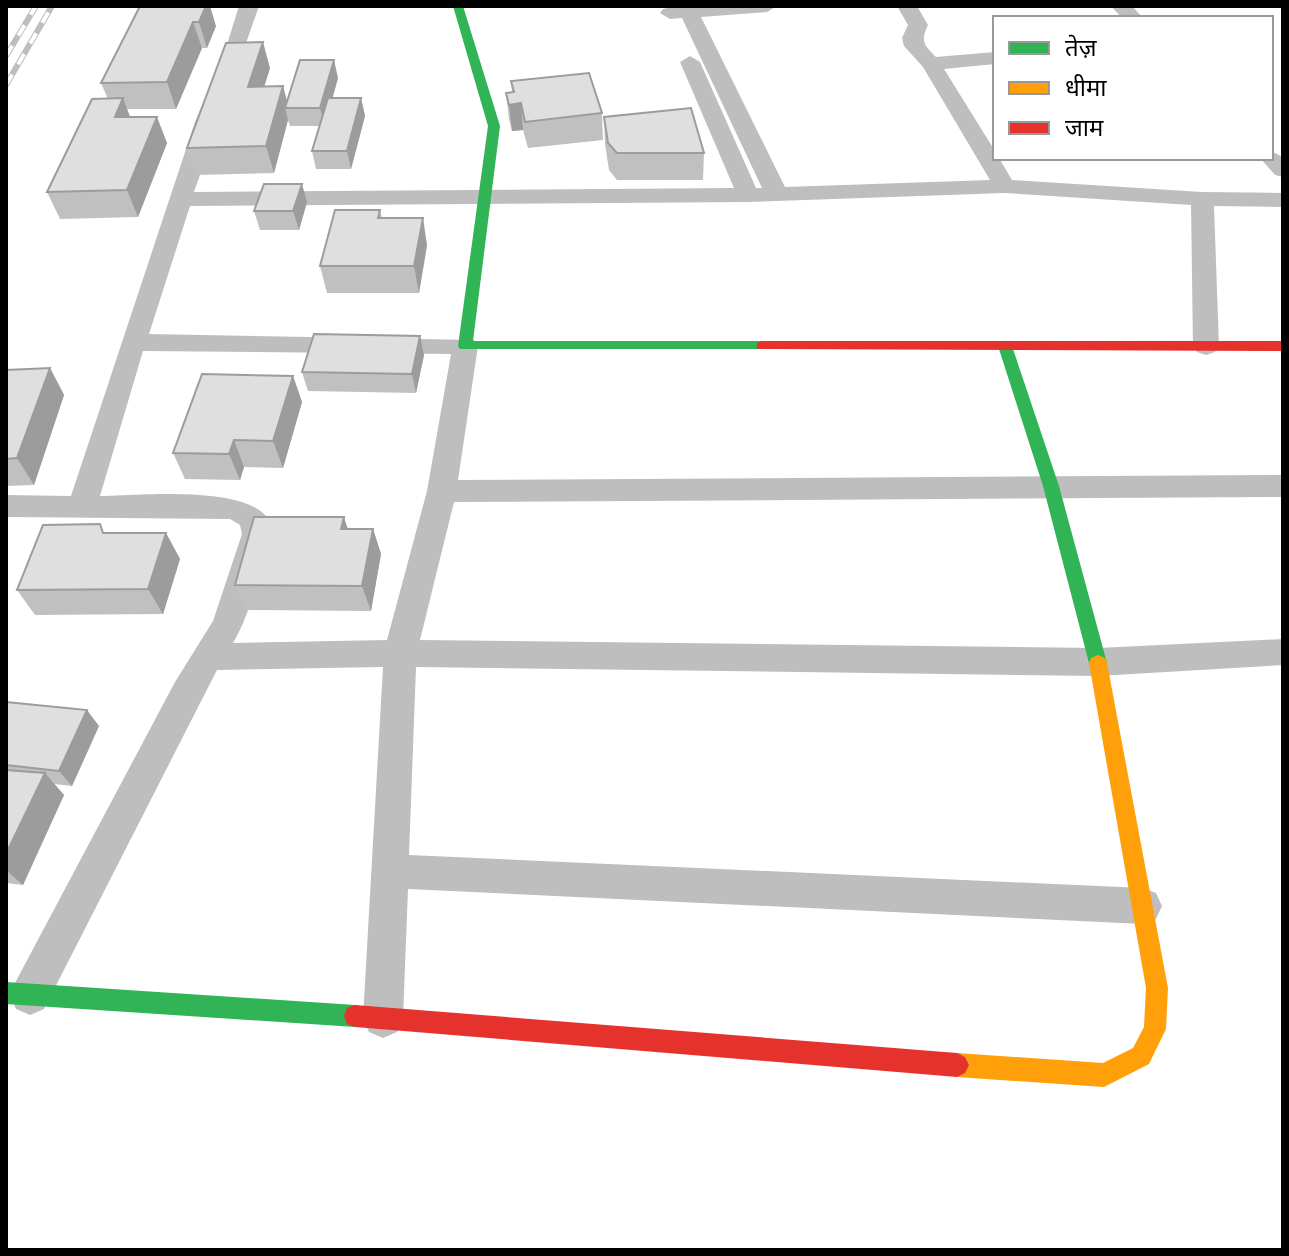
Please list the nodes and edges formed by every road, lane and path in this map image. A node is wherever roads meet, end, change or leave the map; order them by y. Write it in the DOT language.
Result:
graph roads {
  1 [pos="249,6"];
  2 [pos="458,6"];
  3 [pos="767,6"];
  4 [pos="907,6"];
  5 [pos="678,9"];
  6 [pos="993,58"];
  7 [pos="931,64"];
  8 [pos="1005,186"];
  9 [pos="777,194"];
  10 [pos="748,195"];
  11 [pos="487,196"];
  12 [pos="181,199"];
  13 [pos="1202,199"];
  14 [pos="1283,200"];
  15 [pos="133,342"];
  16 [pos="465,346"];
  17 [pos="1005,346"];
  18 [pos="1206,346"];
  19 [pos="1283,346"];
  20 [pos="1051,486"];
  21 [pos="1283,486"];
  22 [pos="442,491"];
  23 [pos="6,506"];
  24 [pos="82,507"];
  25 [pos="1283,652"];
  26 [pos="400,653"];
  27 [pos="209,657"];
  28 [pos="1098,662"];
  29 [pos="390,871"];
  30 [pos="1143,906"];
  31 [pos="18,994"];
  32 [pos="383,1018"];
  1 -- 12 [label="street"];
  2 -- 11 [label="street"];
  3 -- 5 [label="street"];
  4 -- 7 [label="street"];
  5 -- 9 [label="street"];
  5 -- 10 [label="street"];
  6 -- 7 [label="street"];
  7 -- 8 [label="street"];
  8 -- 9 [label="street"];
  8 -- 13 [label="street"];
  9 -- 10 [label="street"];
  10 -- 11 [label="street"];
  11 -- 12 [label="street"];
  11 -- 16 [label="street"];
  12 -- 15 [label="street"];
  13 -- 14 [label="street"];
  13 -- 18 [label="street"];
  15 -- 16 [label="street"];
  15 -- 24 [label="street"];
  16 -- 17 [label="street"];
  16 -- 22 [label="street"];
  17 -- 18 [label="street"];
  17 -- 20 [label="street"];
  18 -- 19 [label="street"];
  20 -- 21 [label="street"];
  20 -- 22 [label="street"];
  20 -- 28 [label="street"];
  22 -- 26 [label="street"];
  23 -- 24 [label="street"];
  24 -- 27 [label="street"];
  25 -- 28 [label="street"];
  26 -- 27 [label="street"];
  26 -- 28 [label="street"];
  26 -- 29 [label="street"];
  27 -- 31 [label="street"];
  28 -- 30 [label="street"];
  29 -- 30 [label="street"];
  29 -- 32 [label="street"];
  30 -- 32 [label="street"];
  31 -- 32 [label="street"];
}
